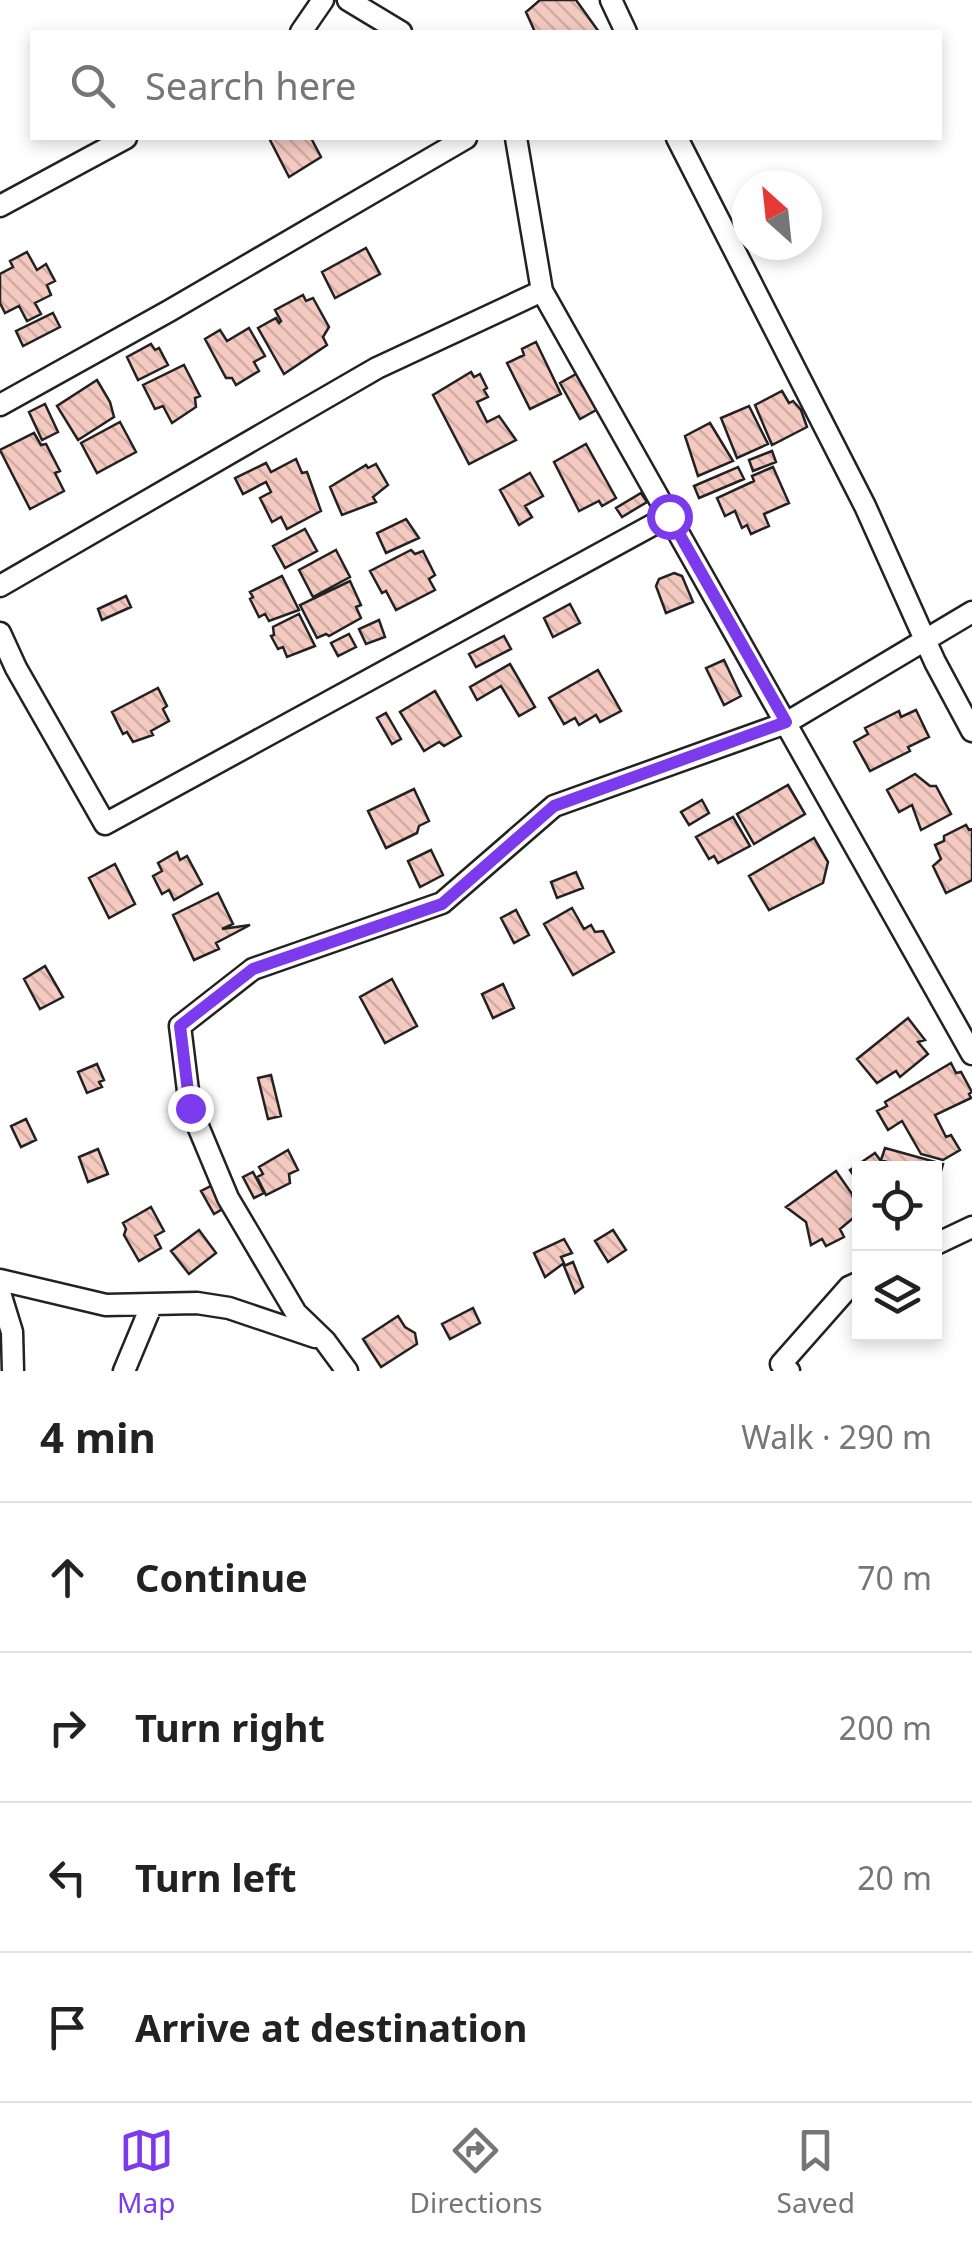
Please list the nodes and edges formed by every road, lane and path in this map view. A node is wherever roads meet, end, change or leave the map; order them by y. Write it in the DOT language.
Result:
graph roads {
  1 [pos="324,0"];
  2 [pos="348,0"];
  3 [pos="610,0"];
  4 [pos="303,30"];
  5 [pos="398,30"];
  6 [pos="625,30"];
  7 [pos="122,140"];
  8 [pos="463,140"];
  9 [pos="516,140"];
  10 [pos="678,140"];
  11 [pos="0,206"];
  12 [pos="542,291"];
  13 [pos="0,404"];
  14 [pos="669,516"];
  15 [pos="0,586"];
  16 [pos="972,612"];
  17 [pos="0,633"];
  18 [pos="924,638"];
  19 [pos="786,722"];
  20 [pos="972,732"];
  21 [pos="972,1054"];
  22 [pos="972,1227"];
  23 [pos="942,1242"];
  24 [pos="0,1280"];
  25 [pos="852,1286"];
  26 [pos="0,1293"];
  27 [pos="152,1304"];
  28 [pos="325,1340"];
  29 [pos="13,1371"];
  30 [pos="124,1371"];
  31 [pos="348,1371"];
  32 [pos="789,1371"];
  1 -- 4 [label="street"];
  2 -- 5 [label="street"];
  3 -- 6 [label="street"];
  7 -- 11 [label="street"];
  8 -- 13 [label="street"];
  9 -- 12 [label="street"];
  10 -- 18 [label="street"];
  12 -- 14 [label="street"];
  12 -- 15 [label="street"];
  14 -- 17 [label="street"];
  14 -- 19 [label="street"];
  16 -- 18 [label="street"];
  18 -- 19 [label="street"];
  18 -- 20 [label="street"];
  19 -- 21 [label="street"];
  19 -- 28 [label="street"];
  22 -- 23 [label="street"];
  24 -- 27 [label="street"];
  25 -- 32 [label="street"];
  26 -- 29 [label="street"];
  27 -- 28 [label="street"];
  27 -- 30 [label="street"];
  28 -- 31 [label="street"];
}
